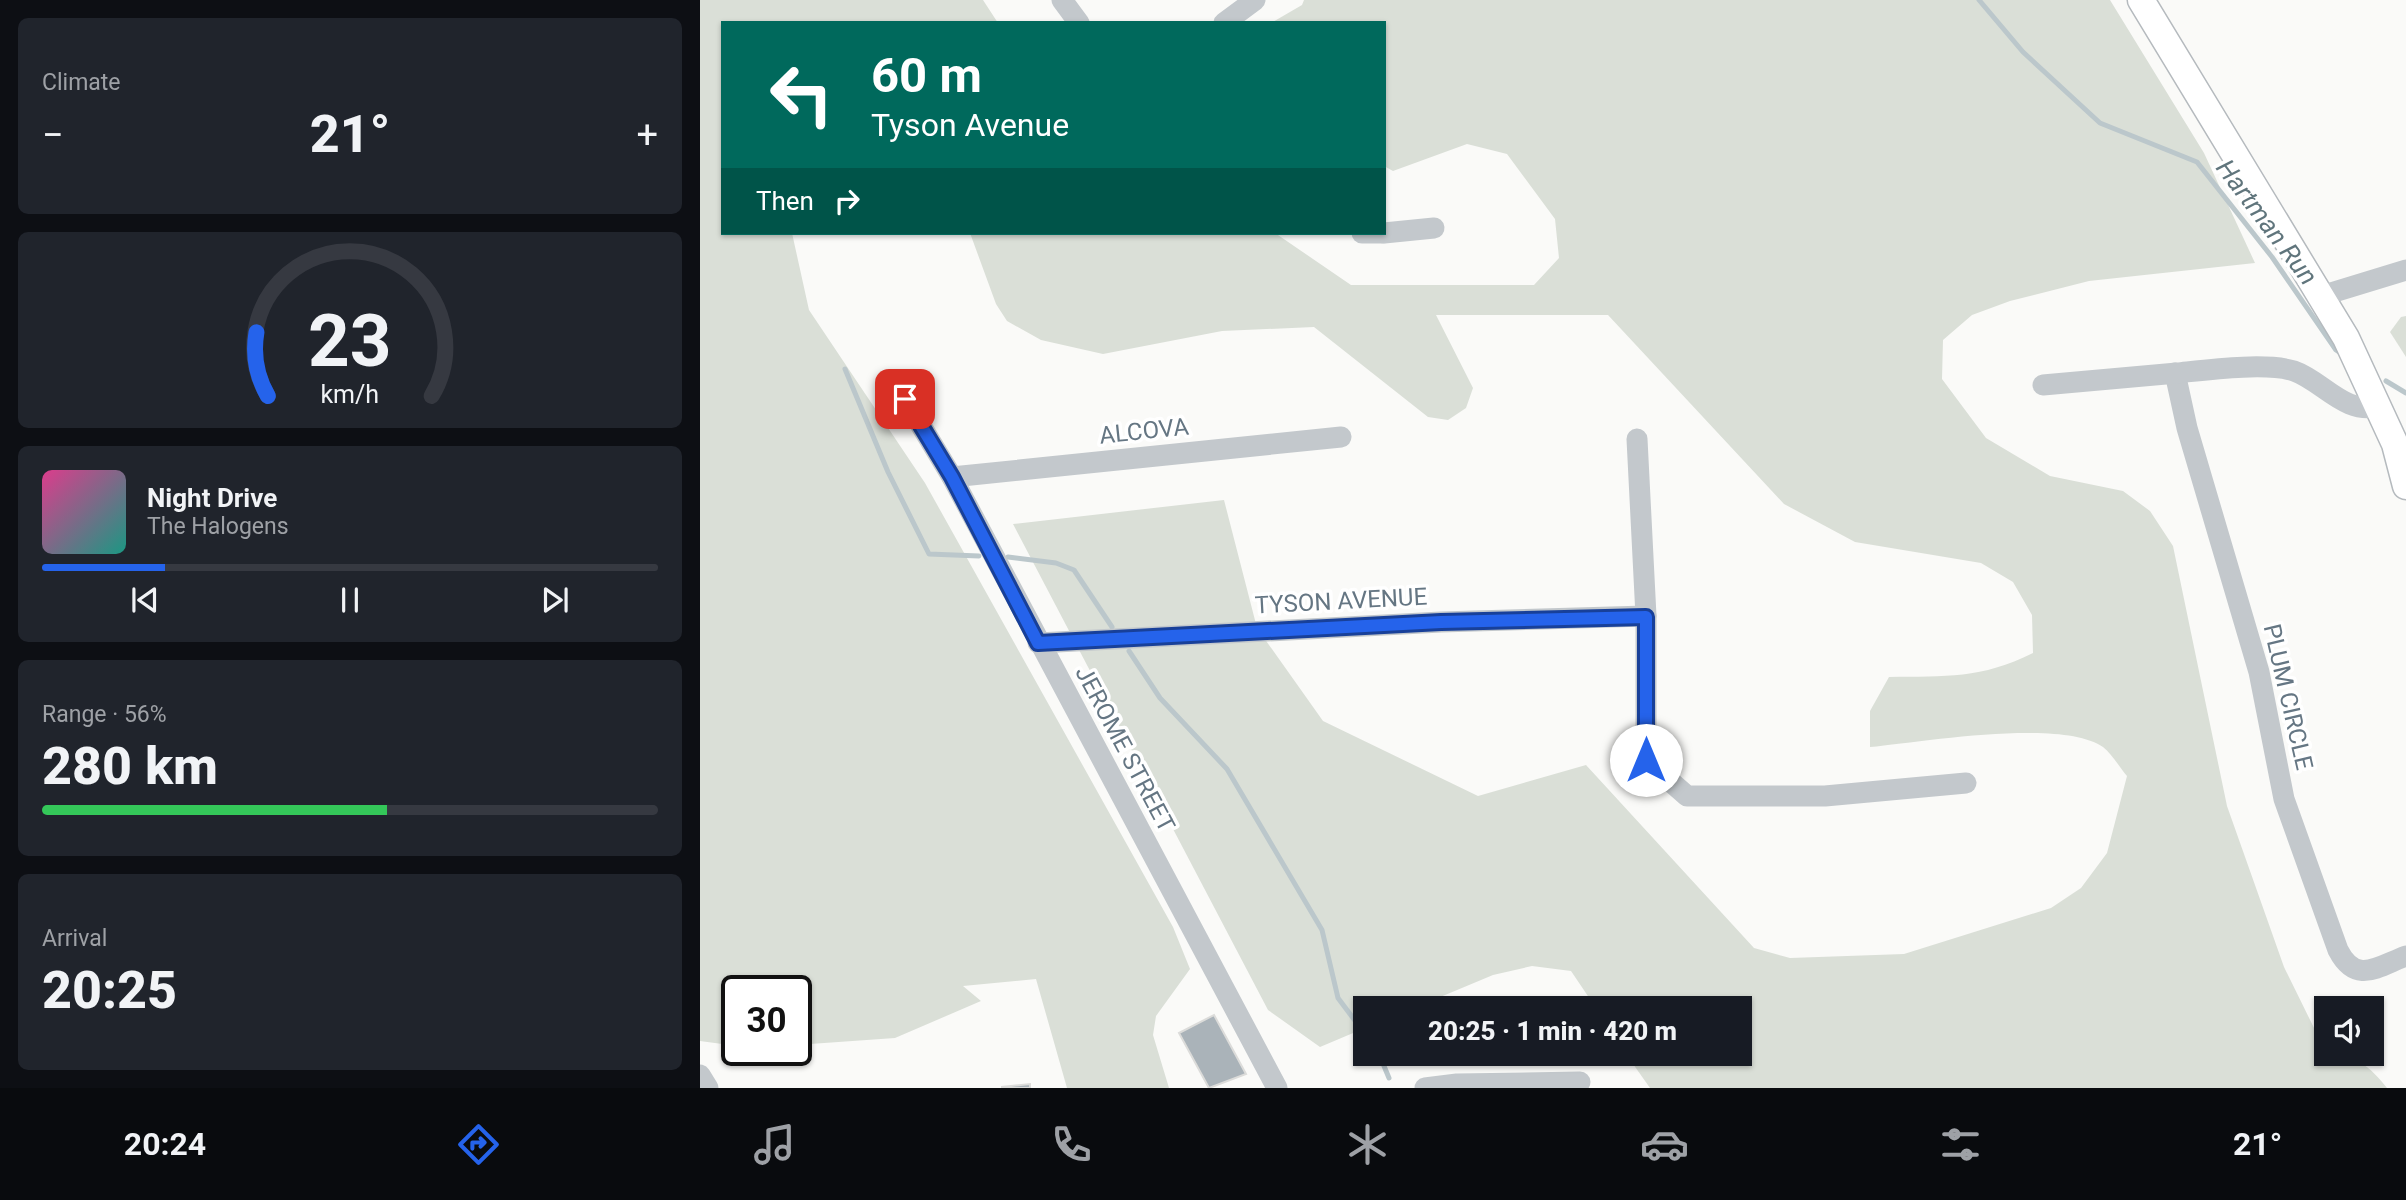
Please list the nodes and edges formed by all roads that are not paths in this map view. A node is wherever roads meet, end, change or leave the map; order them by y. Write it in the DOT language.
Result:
graph roads {
  1 [pos="1255,0"];
  2 [pos="2141,0"];
  3 [pos="1071,11"];
  4 [pos="1094,21"];
  5 [pos="1227,21"];
  6 [pos="1434,228"];
  7 [pos="1386,233"];
  8 [pos="2406,270"];
  9 [pos="2321,296"];
  10 [pos="2175,373"];
  11 [pos="2043,385"];
  12 [pos="905,399"];
  13 [pos="2380,406"];
  14 [pos="1341,437"];
  15 [pos="1637,439"];
  16 [pos="952,477"];
  17 [pos="2406,486"];
  18 [pos="1646,617"];
  19 [pos="1038,643"];
  20 [pos="1966,783"];
  21 [pos="2406,956"];
  22 [pos="700,1075"];
  23 [pos="1580,1082"];
  24 [pos="708,1088"];
  25 [pos="1277,1088"];
  26 [pos="1425,1088"];
  1 -- 5 [label="street"];
  2 -- 9 [label="main road"];
  3 -- 4 [label="street"];
  6 -- 7 [label="street"];
  8 -- 9 [label="street"];
  9 -- 13 [label="main road"];
  10 -- 11 [label="street"];
  10 -- 13 [label="street"];
  10 -- 21 [label="street, PLUM CIRCLE"];
  12 -- 16 [label="street, JEROME STREET"];
  13 -- 17 [label="main road"];
  14 -- 16 [label="street, ALCOVA"];
  15 -- 18 [label="street"];
  16 -- 19 [label="street, JEROME STREET"];
  18 -- 19 [label="street, TYSON AVENUE"];
  18 -- 20 [label="street"];
  19 -- 25 [label="street, JEROME STREET"];
  22 -- 24 [label="street"];
  23 -- 26 [label="street"];
}
